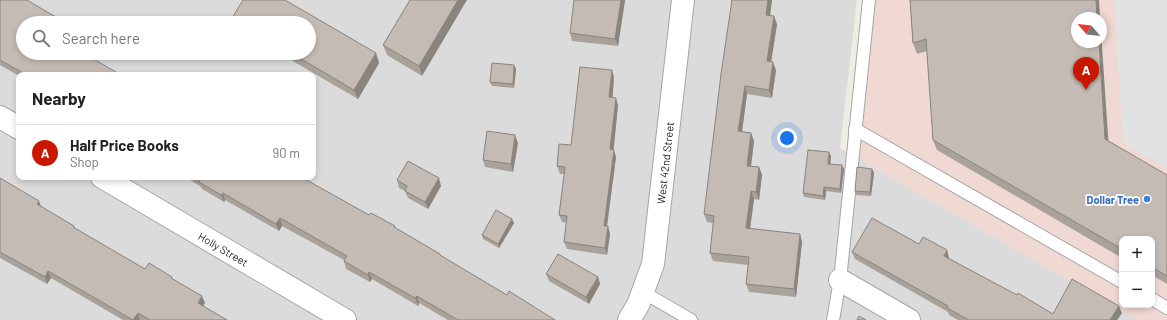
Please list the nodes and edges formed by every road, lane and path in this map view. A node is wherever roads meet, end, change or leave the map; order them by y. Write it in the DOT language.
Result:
graph roads {
  1 [pos="683,0"];
  2 [pos="869,0"];
  3 [pos="0,117"];
  4 [pos="16,126"];
  5 [pos="855,128"];
  6 [pos="107,180"];
  7 [pos="840,280"];
  8 [pos="1119,280"];
  9 [pos="643,292"];
  10 [pos="1155,301"];
  11 [pos="1167,308"];
  12 [pos="345,320"];
  13 [pos="629,320"];
  14 [pos="691,320"];
  15 [pos="833,320"];
  16 [pos="909,320"];
  1 -- 9 [label="street, West 42nd Street"];
  2 -- 5 [label="lane"];
  3 -- 4 [label="street"];
  5 -- 7 [label="lane"];
  5 -- 8 [label="lane"];
  6 -- 12 [label="street, Holly Street"];
  7 -- 15 [label="lane"];
  7 -- 16 [label="street"];
  9 -- 13 [label="street, West 42nd Street"];
  9 -- 14 [label="lane"];
  10 -- 11 [label="lane"];
}
